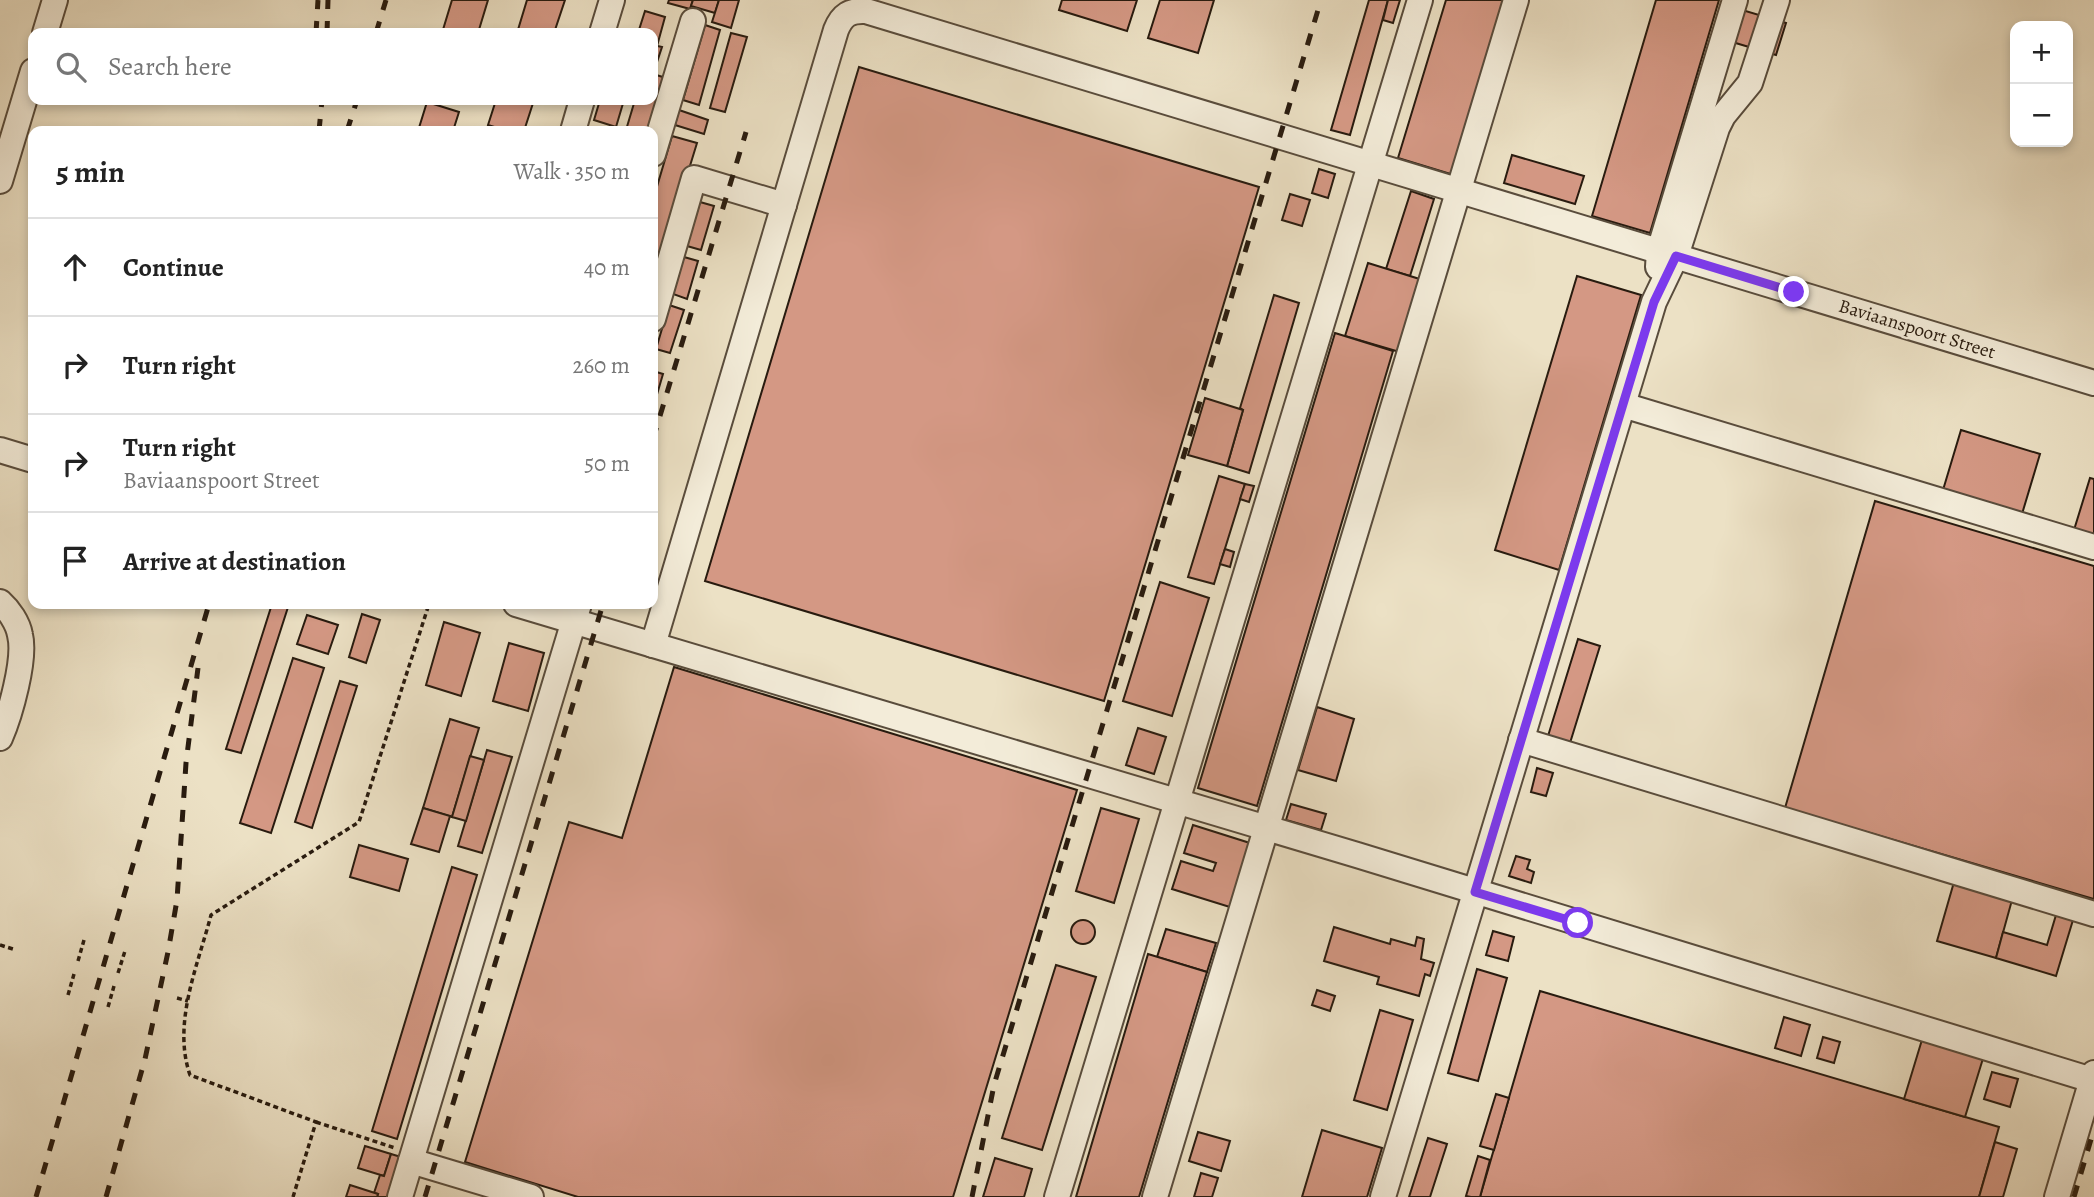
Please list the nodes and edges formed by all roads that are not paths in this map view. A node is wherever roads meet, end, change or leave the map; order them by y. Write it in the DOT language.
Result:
graph roads {
  1 [pos="55,0"];
  2 [pos="612,0"];
  3 [pos="1420,0"];
  4 [pos="1516,0"];
  5 [pos="1735,0"];
  6 [pos="1777,0"];
  7 [pos="693,20"];
  8 [pos="47,28"];
  9 [pos="604,28"];
  10 [pos="28,88"];
  11 [pos="581,105"];
  12 [pos="574,126"];
  13 [pos="658,137"];
  14 [pos="1371,164"];
  15 [pos="0,181"];
  16 [pos="1458,190"];
  17 [pos="783,205"];
  18 [pos="1668,254"];
  19 [pos="660,269"];
  20 [pos="2094,383"];
  21 [pos="1623,405"];
  22 [pos="0,450"];
  23 [pos="28,458"];
  24 [pos="2094,547"];
  25 [pos="0,603"];
  26 [pos="550,609"];
  27 [pos="577,613"];
  28 [pos="653,645"];
  29 [pos="0,738"];
  30 [pos="1521,740"];
  31 [pos="1177,801"];
  32 [pos="1265,828"];
  33 [pos="1475,892"];
  34 [pos="2094,914"];
  35 [pos="2093,1077"];
  36 [pos="412,1157"];
  37 [pos="400,1197"];
  38 [pos="531,1197"];
  39 [pos="1057,1197"];
  40 [pos="1155,1197"];
  41 [pos="1383,1197"];
  42 [pos="2057,1197"];
  1 -- 8 [label="street"];
  2 -- 9 [label="street"];
  3 -- 14 [label="street"];
  4 -- 16 [label="street"];
  5 -- 18 [label="street"];
  6 -- 18 [label="street"];
  7 -- 13 [label="street"];
  10 -- 15 [label="street"];
  11 -- 12 [label="street"];
  14 -- 16 [label="street, Baviaanspoort Street"];
  14 -- 17 [label="street, Baviaanspoort Street"];
  14 -- 31 [label="street"];
  16 -- 18 [label="street, Baviaanspoort Street"];
  16 -- 32 [label="street"];
  17 -- 19 [label="street"];
  17 -- 28 [label="street"];
  18 -- 20 [label="street, Baviaanspoort Street"];
  18 -- 21 [label="street"];
  21 -- 24 [label="street"];
  21 -- 30 [label="street"];
  22 -- 23 [label="street"];
  25 -- 29 [label="street"];
  26 -- 27 [label="street"];
  27 -- 28 [label="street"];
  27 -- 36 [label="street"];
  28 -- 31 [label="street"];
  30 -- 33 [label="street"];
  30 -- 34 [label="street"];
  31 -- 32 [label="street"];
  31 -- 39 [label="street"];
  32 -- 33 [label="street"];
  32 -- 40 [label="street"];
  33 -- 35 [label="street"];
  33 -- 41 [label="street"];
  35 -- 42 [label="street"];
  36 -- 37 [label="street"];
  36 -- 38 [label="street"];
}
